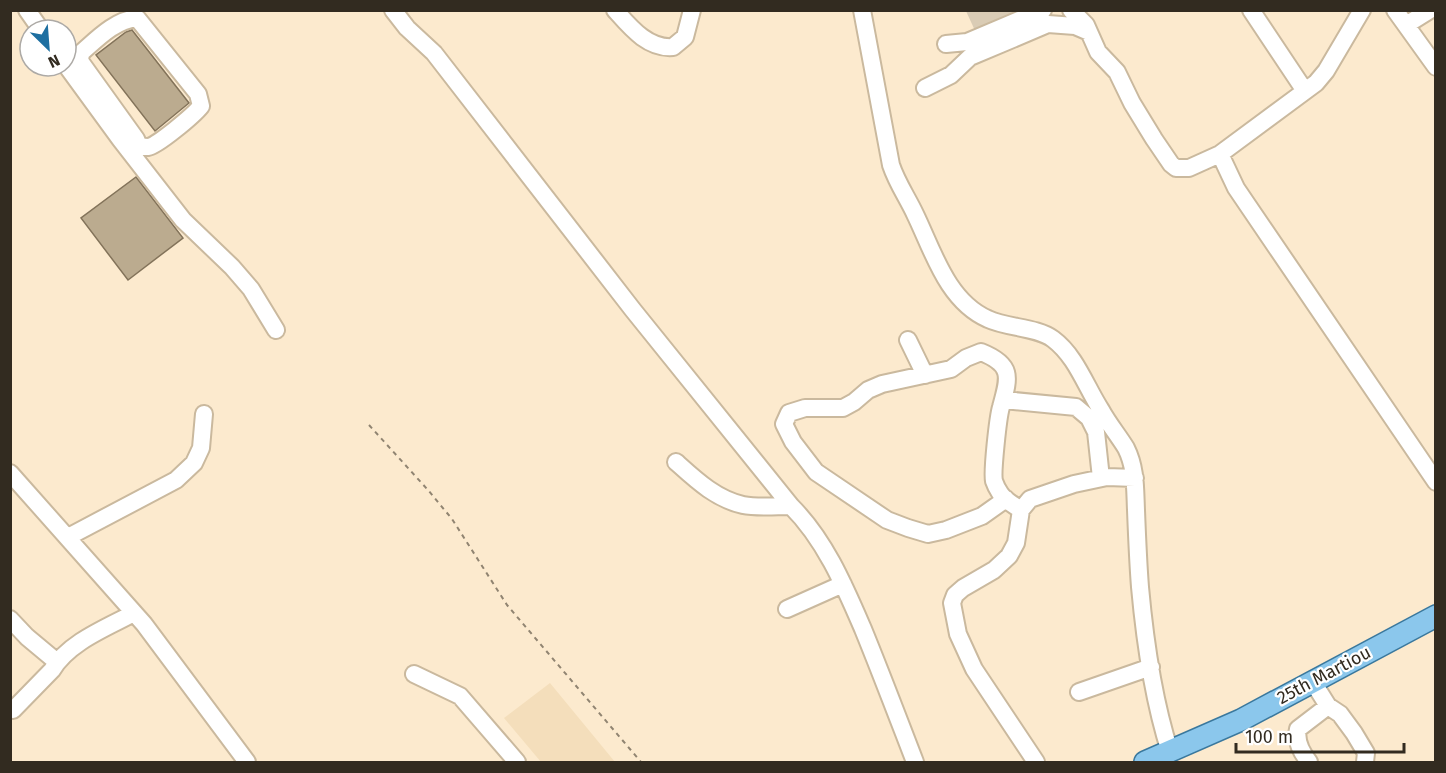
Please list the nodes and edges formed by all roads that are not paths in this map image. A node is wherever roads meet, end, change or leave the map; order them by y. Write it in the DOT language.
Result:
graph roads {
  1 [pos="393,10"];
  2 [pos="615,10"];
  3 [pos="692,10"];
  4 [pos="862,10"];
  5 [pos="1043,10"];
  6 [pos="1071,10"];
  7 [pos="1251,10"];
  8 [pos="1362,10"];
  9 [pos="1395,10"];
  10 [pos="1430,10"];
  11 [pos="1406,25"];
  12 [pos="1088,29"];
  13 [pos="946,44"];
  14 [pos="1436,67"];
  15 [pos="75,78"];
  16 [pos="925,88"];
  17 [pos="1305,91"];
  18 [pos="120,139"];
  19 [pos="139,146"];
  20 [pos="1220,154"];
  21 [pos="276,330"];
  22 [pos="908,340"];
  23 [pos="925,375"];
  24 [pos="1004,400"];
  25 [pos="204,414"];
  26 [pos="676,462"];
  27 [pos="10,473"];
  28 [pos="1101,478"];
  29 [pos="1135,478"];
  30 [pos="1436,482"];
  31 [pos="1006,499"];
  32 [pos="791,506"];
  33 [pos="1021,510"];
  34 [pos="68,537"];
  35 [pos="843,584"];
  36 [pos="787,609"];
  37 [pos="134,613"];
  38 [pos="1436,615"];
  39 [pos="10,619"];
  40 [pos="57,662"];
  41 [pos="1150,667"];
  42 [pos="414,674"];
  43 [pos="1313,681"];
  44 [pos="1079,692"];
  45 [pos="1328,706"];
  46 [pos="13,710"];
  47 [pos="1170,752"];
  48 [pos="248,762"];
  49 [pos="517,762"];
  50 [pos="915,762"];
  51 [pos="1035,762"];
  52 [pos="1146,762"];
  53 [pos="1309,762"];
  54 [pos="1365,762"];
  1 -- 32 [label="street"];
  2 -- 3 [label="street"];
  4 -- 29 [label="street"];
  5 -- 13 [label="street"];
  6 -- 12 [label="street"];
  7 -- 17 [label="street"];
  8 -- 17 [label="street"];
  9 -- 11 [label="street"];
  10 -- 11 [label="street"];
  11 -- 14 [label="street"];
  12 -- 16 [label="street"];
  12 -- 20 [label="street"];
  15 -- 18 [label="street"];
  17 -- 20 [label="street"];
  18 -- 19 [label="street"];
  18 -- 21 [label="street"];
  19 -- 19 [label="street"];
  20 -- 30 [label="street"];
  22 -- 23 [label="street"];
  23 -- 24 [label="street"];
  23 -- 31 [label="street"];
  24 -- 28 [label="street"];
  24 -- 31 [label="street"];
  25 -- 34 [label="street"];
  26 -- 32 [label="street"];
  27 -- 34 [label="street"];
  28 -- 29 [label="street"];
  28 -- 33 [label="street"];
  29 -- 41 [label="street"];
  31 -- 33 [label="street"];
  32 -- 35 [label="street"];
  33 -- 51 [label="street"];
  34 -- 37 [label="street"];
  35 -- 36 [label="street"];
  35 -- 50 [label="street"];
  37 -- 40 [label="street"];
  37 -- 48 [label="street"];
  38 -- 43 [label="main road, 25th Martiou"];
  39 -- 40 [label="street"];
  40 -- 46 [label="street"];
  41 -- 44 [label="street"];
  41 -- 47 [label="street"];
  42 -- 49 [label="street"];
  43 -- 45 [label="street"];
  43 -- 47 [label="main road, 25th Martiou"];
  45 -- 53 [label="street"];
  45 -- 54 [label="street"];
  47 -- 52 [label="main road, 25th Martiou"];
}
